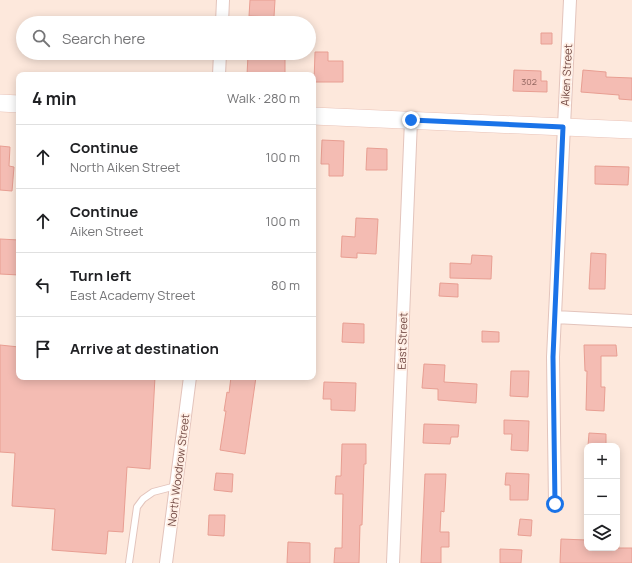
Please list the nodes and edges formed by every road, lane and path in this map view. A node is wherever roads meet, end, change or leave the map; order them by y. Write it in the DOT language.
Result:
graph roads {
  1 [pos="223,0"];
  2 [pos="570,0"];
  3 [pos="222,16"];
  4 [pos="220,60"];
  5 [pos="219,72"];
  6 [pos="0,103"];
  7 [pos="16,104"];
  8 [pos="316,116"];
  9 [pos="411,120"];
  10 [pos="563,127"];
  11 [pos="632,130"];
  12 [pos="555,318"];
  13 [pos="632,321"];
  14 [pos="190,380"];
  15 [pos="176,486"];
  16 [pos="555,504"];
  17 [pos="129,563"];
  18 [pos="166,563"];
  19 [pos="392,563"];
  1 -- 3 [label="street"];
  2 -- 10 [label="street, Aiken Street"];
  4 -- 5 [label="street"];
  6 -- 7 [label="street"];
  8 -- 9 [label="street"];
  9 -- 10 [label="street"];
  9 -- 19 [label="street, East Street"];
  10 -- 11 [label="street"];
  10 -- 12 [label="street, Aiken Street"];
  12 -- 13 [label="street"];
  12 -- 16 [label="street, Aiken Street"];
  14 -- 15 [label="street, North Woodrow Street"];
  15 -- 17 [label="lane"];
  15 -- 18 [label="street, North Woodrow Street"];
}
